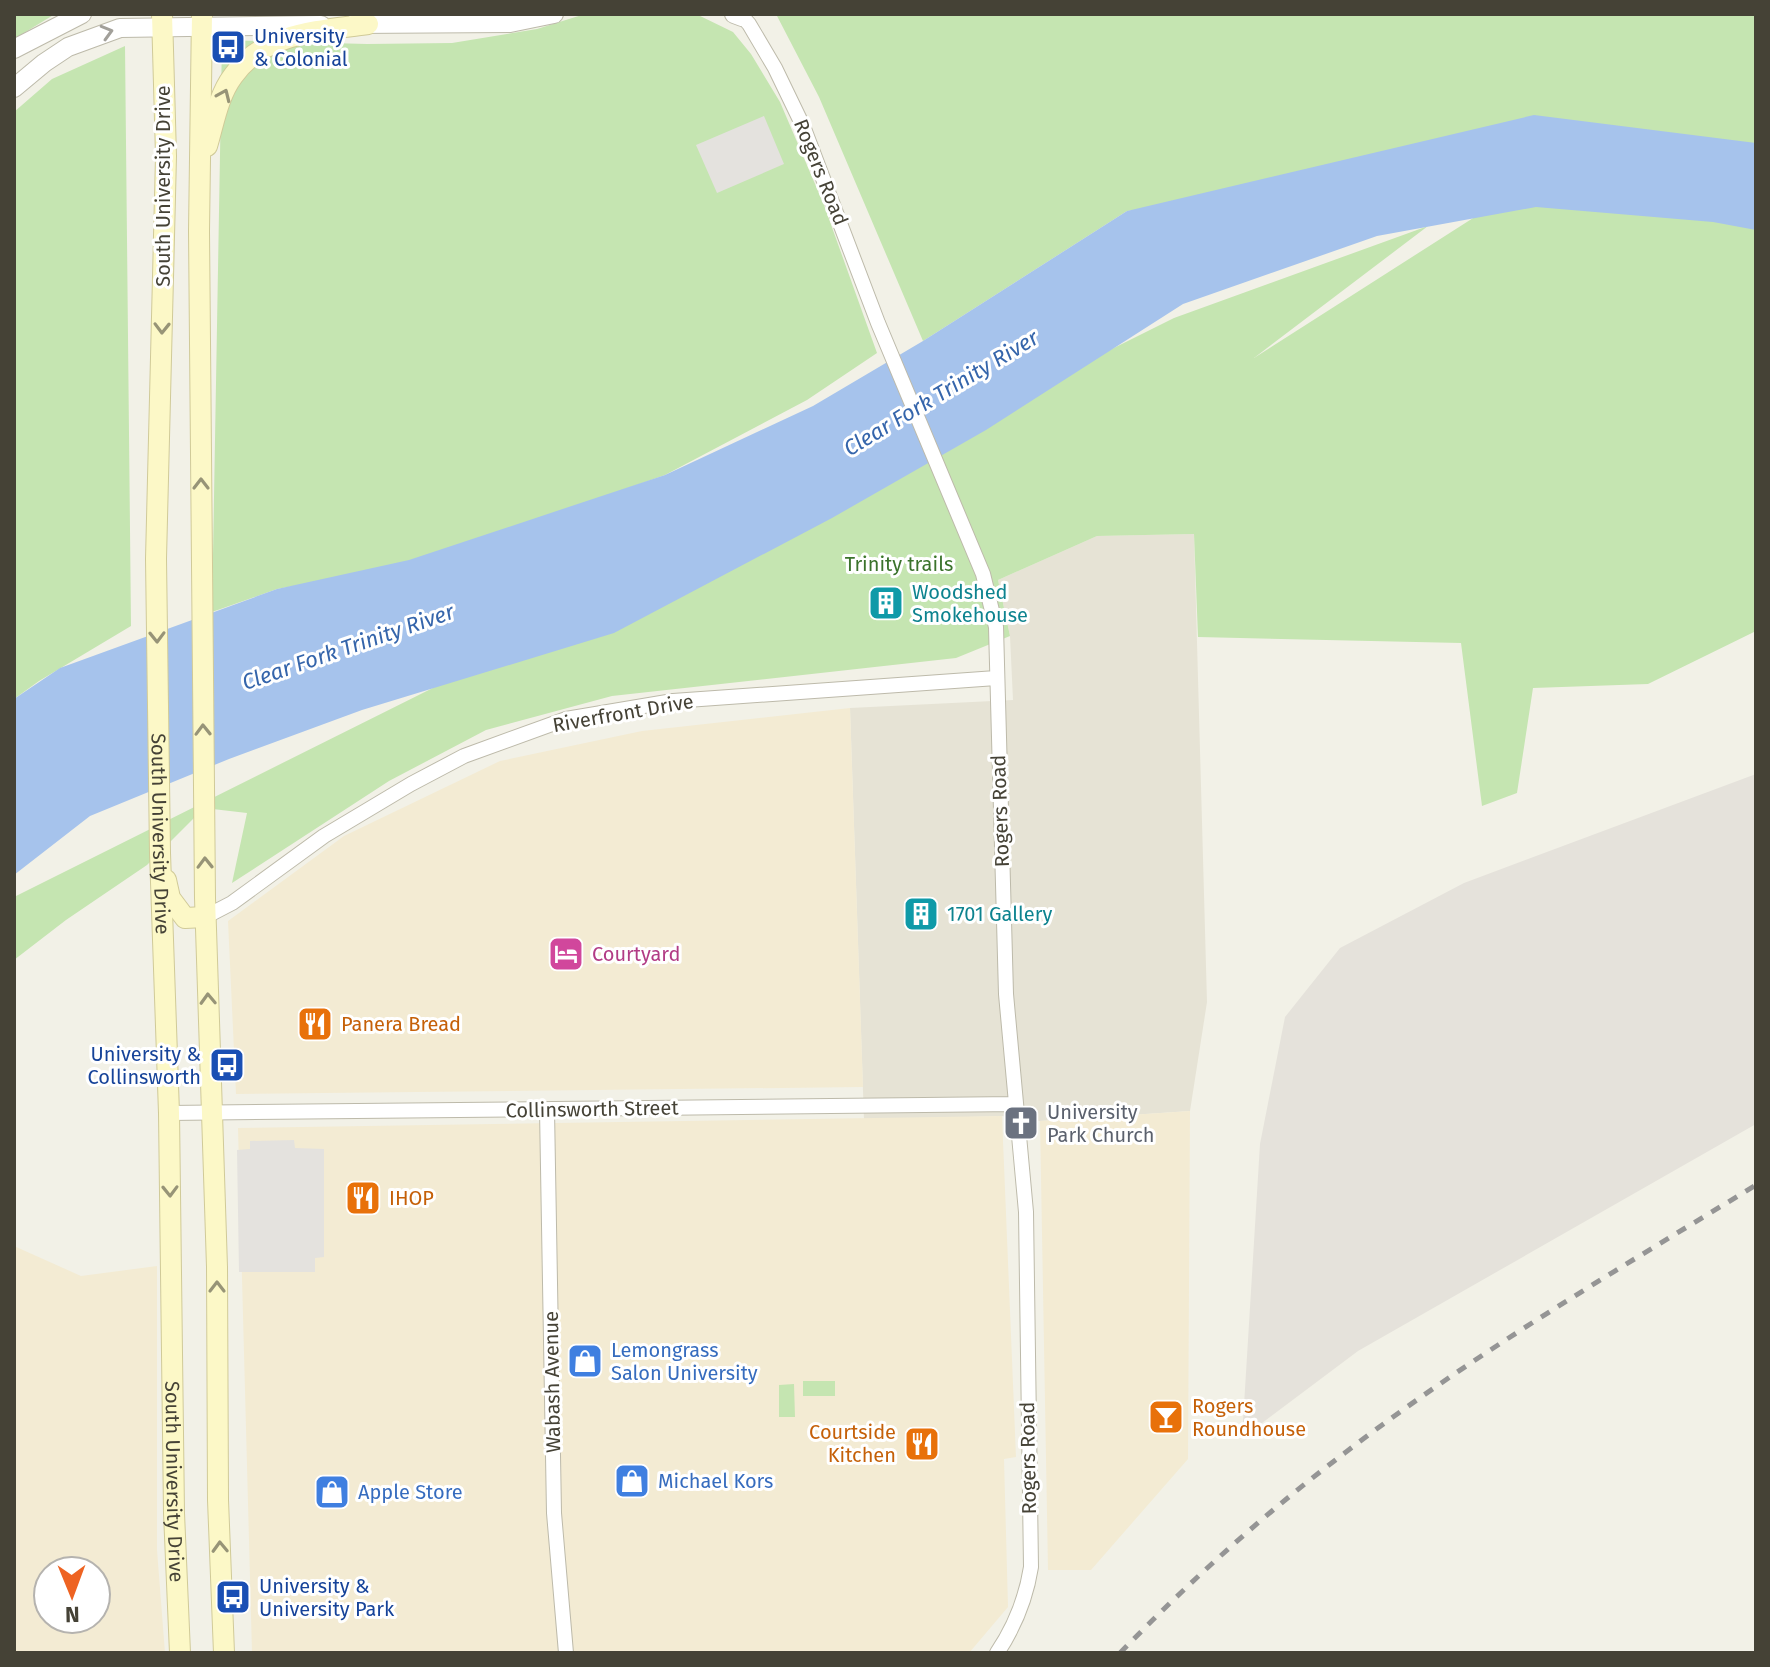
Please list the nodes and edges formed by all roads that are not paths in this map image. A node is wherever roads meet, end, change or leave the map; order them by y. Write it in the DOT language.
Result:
graph roads {
  1 [pos="82,14"];
  2 [pos="554,14"];
  3 [pos="740,15"];
  4 [pos="162,20"];
  5 [pos="202,20"];
  6 [pos="368,24"];
  7 [pos="14,49"];
  8 [pos="14,88"];
  9 [pos="200,169"];
  10 [pos="996,678"];
  11 [pos="160,843"];
  12 [pos="205,917"];
  13 [pos="1016,1104"];
  14 [pos="547,1110"];
  15 [pos="169,1113"];
  16 [pos="212,1113"];
  17 [pos="180,1653"];
  18 [pos="224,1653"];
  19 [pos="566,1653"];
  20 [pos="997,1653"];
  1 -- 7 [label="street"];
  2 -- 6 [label="street"];
  3 -- 10 [label="street, Rogers Road"];
  4 -- 5 [label="street"];
  8 -- 4 [label="street, one-way"];
  4 -- 11 [label="main road, South University Drive, one-way"];
  5 -- 6 [label="street"];
  5 -- 9 [label="main road, South University Drive"];
  9 -- 6 [label="main road, one-way"];
  12 -- 9 [label="main road, South University Drive, one-way"];
  10 -- 12 [label="street, Riverfront Drive"];
  10 -- 13 [label="street, Rogers Road"];
  11 -- 12 [label="main road"];
  11 -- 15 [label="main road, South University Drive"];
  16 -- 12 [label="main road, South University Drive, one-way"];
  13 -- 14 [label="street, Collinsworth Street"];
  13 -- 20 [label="street, Rogers Road"];
  14 -- 16 [label="street, Collinsworth Street"];
  14 -- 19 [label="street, Wabash Avenue"];
  15 -- 16 [label="street, Collinsworth Street"];
  15 -- 17 [label="main road, South University Drive, one-way"];
  18 -- 16 [label="main road, South University Drive, one-way"];
}
